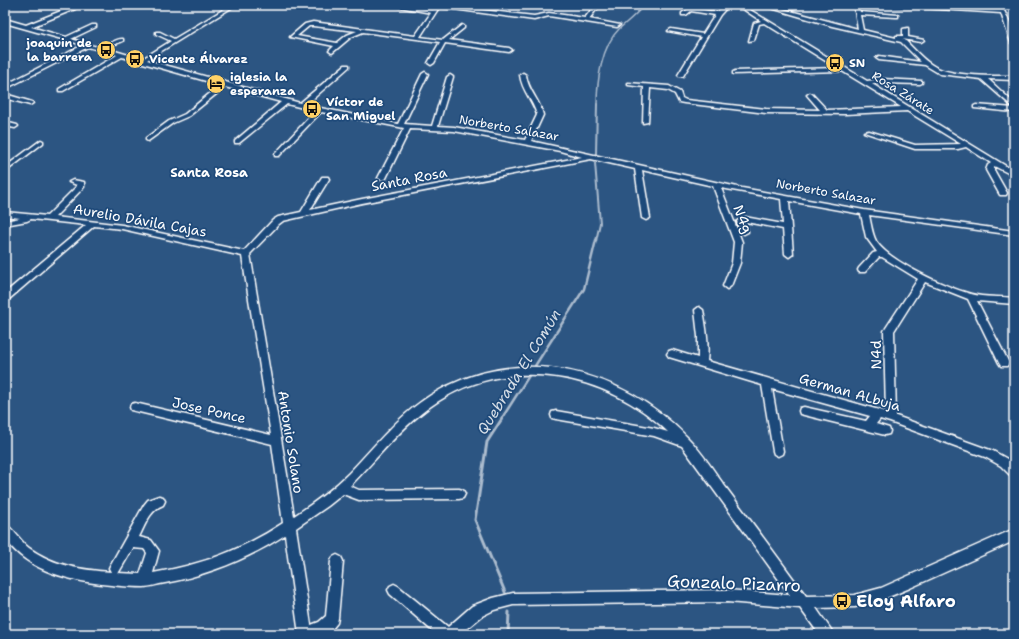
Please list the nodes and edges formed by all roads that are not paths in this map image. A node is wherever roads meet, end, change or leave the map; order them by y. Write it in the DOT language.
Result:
graph roads {
  1 [pos="234,5"];
  2 [pos="391,5"];
  3 [pos="726,5"];
  4 [pos="740,5"];
  5 [pos="763,5"];
  6 [pos="856,5"];
  7 [pos="892,5"];
  8 [pos="999,5"];
  9 [pos="440,6"];
  10 [pos="597,6"];
  11 [pos="72,8"];
  12 [pos="433,12"];
  13 [pos="1004,12"];
  14 [pos="858,13"];
  15 [pos="684,14"];
  16 [pos="718,14"];
  17 [pos="896,16"];
  18 [pos="586,20"];
  19 [pos="765,20"];
  20 [pos="5,21"];
  21 [pos="617,25"];
  22 [pos="94,26"];
  23 [pos="26,27"];
  24 [pos="462,28"];
  25 [pos="906,29"];
  26 [pos="874,30"];
  27 [pos="671,31"];
  28 [pos="861,31"];
  29 [pos="360,32"];
  30 [pos="158,33"];
  31 [pos="883,35"];
  32 [pos="704,36"];
  33 [pos="417,37"];
  34 [pos="905,38"];
  35 [pos="66,39"];
  36 [pos="122,40"];
  37 [pos="752,40"];
  38 [pos="921,40"];
  39 [pos="174,41"];
  40 [pos="443,42"];
  41 [pos="1014,43"];
  42 [pos="88,45"];
  43 [pos="337,45"];
  44 [pos="99,48"];
  45 [pos="508,50"];
  46 [pos="332,51"];
  47 [pos="121,55"];
  48 [pos="879,58"];
  49 [pos="142,61"];
  50 [pos="431,63"];
  51 [pos="927,64"];
  52 [pos="347,66"];
  53 [pos="843,68"];
  54 [pos="735,73"];
  55 [pos="425,74"];
  56 [pos="523,75"];
  57 [pos="681,75"];
  58 [pos="450,77"];
  59 [pos="983,77"];
  60 [pos="1014,78"];
  61 [pos="920,82"];
  62 [pos="867,83"];
  63 [pos="630,84"];
  64 [pos="224,85"];
  65 [pos="647,86"];
  66 [pos="5,87"];
  67 [pos="60,90"];
  68 [pos="810,95"];
  69 [pos="5,96"];
  70 [pos="1011,100"];
  71 [pos="285,102"];
  72 [pos="30,103"];
  73 [pos="301,106"];
  74 [pos="1014,106"];
  75 [pos="976,107"];
  76 [pos="909,109"];
  77 [pos="320,110"];
  78 [pos="1014,110"];
  79 [pos="825,112"];
  80 [pos="645,122"];
  81 [pos="5,124"];
  82 [pos="15,126"];
  83 [pos="400,126"];
  84 [pos="408,126"];
  85 [pos="434,128"];
  86 [pos="867,132"];
  87 [pos="148,139"];
  88 [pos="41,142"];
  89 [pos="237,142"];
  90 [pos="527,143"];
  91 [pos="966,146"];
  92 [pos="276,155"];
  93 [pos="590,157"];
  94 [pos="995,163"];
  95 [pos="638,168"];
  96 [pos="5,170"];
  97 [pos="1014,174"];
  98 [pos="382,178"];
  99 [pos="325,179"];
  100 [pos="73,182"];
  101 [pos="716,184"];
  102 [pos="1003,193"];
  103 [pos="785,197"];
  104 [pos="864,212"];
  105 [pos="5,214"];
  106 [pos="302,215"];
  107 [pos="32,218"];
  108 [pos="646,218"];
  109 [pos="49,219"];
  110 [pos="5,223"];
  111 [pos="92,224"];
  112 [pos="787,227"];
  113 [pos="744,232"];
  114 [pos="1014,233"];
  115 [pos="246,254"];
  116 [pos="789,254"];
  117 [pos="882,254"];
  118 [pos="862,270"];
  119 [pos="923,278"];
  120 [pos="727,286"];
  121 [pos="971,297"];
  122 [pos="5,298"];
  123 [pos="1014,301"];
  124 [pos="699,310"];
  125 [pos="672,354"];
  126 [pos="702,363"];
  127 [pos="1004,363"];
  128 [pos="766,383"];
  129 [pos="135,407"];
  130 [pos="804,411"];
  131 [pos="878,414"];
  132 [pos="556,415"];
  133 [pos="891,418"];
  134 [pos="868,426"];
  135 [pos="885,431"];
  136 [pos="277,441"];
  137 [pos="686,443"];
  138 [pos="778,451"];
  139 [pos="1014,472"];
  140 [pos="341,488"];
  141 [pos="460,494"];
  142 [pos="159,501"];
  143 [pos="289,526"];
  144 [pos="5,530"];
  145 [pos="1014,535"];
  146 [pos="130,542"];
  147 [pos="337,561"];
  148 [pos="115,568"];
  149 [pos="144,581"];
  150 [pos="394,590"];
  151 [pos="804,602"];
  152 [pos="306,633"];
  153 [pos="446,634"];
  154 [pos="450,634"];
  155 [pos="827,634"];
  1 -- 39 [label="street"];
  2 -- 12 [label="street"];
  3 -- 16 [label="street"];
  4 -- 19 [label="street, Rosa Zárate"];
  5 -- 28 [label="street"];
  6 -- 14 [label="street"];
  7 -- 13 [label="street"];
  8 -- 13 [label="street"];
  9 -- 12 [label="street"];
  9 -- 18 [label="street"];
  10 -- 18 [label="street"];
  11 -- 23 [label="street"];
  12 -- 33 [label="street"];
  13 -- 41 [label="street"];
  14 -- 17 [label="street"];
  14 -- 28 [label="street"];
  15 -- 16 [label="street"];
  16 -- 32 [label="street"];
  18 -- 21 [label="street"];
  19 -- 37 [label="street"];
  19 -- 53 [label="street, Rosa Zárate"];
  20 -- 23 [label="street, Norberto Salazar"];
  22 -- 35 [label="street"];
  23 -- 35 [label="street, Norberto Salazar"];
  24 -- 40 [label="street"];
  25 -- 34 [label="street"];
  26 -- 31 [label="street"];
  27 -- 32 [label="street"];
  28 -- 31 [label="street"];
  29 -- 33 [label="street"];
  29 -- 43 [label="street"];
  29 -- 43 [label="street"];
  30 -- 39 [label="street"];
  31 -- 34 [label="street"];
  31 -- 51 [label="street"];
  32 -- 57 [label="street"];
  33 -- 40 [label="street"];
  34 -- 38 [label="street"];
  35 -- 42 [label="street, Norberto Salazar"];
  36 -- 44 [label="street"];
  39 -- 49 [label="street"];
  40 -- 45 [label="street"];
  40 -- 50 [label="street"];
  42 -- 44 [label="street, Norberto Salazar"];
  42 -- 66 [label="street"];
  43 -- 46 [label="street"];
  44 -- 47 [label="street, Norberto Salazar"];
  47 -- 49 [label="street, Norberto Salazar"];
  47 -- 67 [label="street"];
  48 -- 51 [label="street"];
  49 -- 64 [label="street, Norberto Salazar"];
  51 -- 59 [label="street"];
  52 -- 73 [label="street"];
  53 -- 54 [label="street"];
  53 -- 62 [label="street, Rosa Zárate"];
  55 -- 83 [label="street"];
  56 -- 90 [label="street"];
  58 -- 85 [label="street"];
  59 -- 60 [label="street"];
  59 -- 70 [label="street"];
  61 -- 62 [label="street"];
  62 -- 76 [label="street, Rosa Zárate"];
  63 -- 65 [label="street"];
  64 -- 71 [label="street, Norberto Salazar"];
  64 -- 87 [label="street"];
  65 -- 79 [label="street"];
  65 -- 80 [label="street"];
  68 -- 79 [label="street"];
  69 -- 72 [label="street"];
  70 -- 74 [label="street"];
  71 -- 73 [label="street, Norberto Salazar"];
  71 -- 89 [label="street"];
  73 -- 77 [label="street, Norberto Salazar"];
  75 -- 78 [label="street"];
  76 -- 79 [label="street"];
  76 -- 91 [label="street, Rosa Zárate"];
  77 -- 83 [label="street, Norberto Salazar"];
  77 -- 92 [label="street"];
  81 -- 82 [label="street"];
  83 -- 84 [label="street, Norberto Salazar"];
  84 -- 85 [label="street, Norberto Salazar"];
  84 -- 98 [label="street"];
  85 -- 90 [label="street, Norberto Salazar"];
  86 -- 91 [label="street"];
  88 -- 96 [label="street"];
  90 -- 93 [label="street, Norberto Salazar"];
  91 -- 94 [label="street, Rosa Zárate"];
  93 -- 95 [label="street, Norberto Salazar"];
  93 -- 106 [label="street, Santa Rosa"];
  94 -- 97 [label="street, Rosa Zárate"];
  94 -- 102 [label="street"];
  95 -- 101 [label="street, Norberto Salazar"];
  95 -- 108 [label="street"];
  99 -- 106 [label="street"];
  100 -- 109 [label="street"];
  101 -- 103 [label="street, Norberto Salazar"];
  101 -- 120 [label="street, N4g"];
  103 -- 104 [label="street, Norberto Salazar"];
  103 -- 112 [label="street"];
  104 -- 114 [label="street, Norberto Salazar"];
  104 -- 117 [label="street"];
  105 -- 107 [label="street, Aurelio Dávila Cajas"];
  106 -- 115 [label="street, Santa Rosa"];
  107 -- 109 [label="street, Aurelio Dávila Cajas"];
  107 -- 110 [label="street"];
  109 -- 111 [label="street, Aurelio Dávila Cajas"];
  111 -- 115 [label="street, Aurelio Dávila Cajas"];
  111 -- 122 [label="street"];
  112 -- 113 [label="street"];
  112 -- 116 [label="street"];
  115 -- 136 [label="street, Antonio Solano"];
  117 -- 118 [label="street"];
  117 -- 119 [label="street"];
  119 -- 121 [label="street"];
  119 -- 133 [label="street, N4d"];
  121 -- 123 [label="street"];
  121 -- 127 [label="street"];
  124 -- 126 [label="street"];
  125 -- 126 [label="street, German ALbuja"];
  126 -- 128 [label="street, German ALbuja"];
  128 -- 131 [label="street, German ALbuja"];
  128 -- 138 [label="street"];
  129 -- 136 [label="street, Jose Ponce"];
  130 -- 134 [label="street"];
  131 -- 133 [label="street, German ALbuja"];
  131 -- 134 [label="street"];
  132 -- 137 [label="street"];
  133 -- 139 [label="street, German ALbuja"];
  134 -- 135 [label="street"];
  136 -- 143 [label="street, Antonio Solano"];
  137 -- 140 [label="street"];
  137 -- 151 [label="street"];
  140 -- 141 [label="street"];
  140 -- 143 [label="street"];
  142 -- 146 [label="street"];
  143 -- 149 [label="street"];
  143 -- 152 [label="street, Antonio Solano"];
  144 -- 149 [label="street"];
  145 -- 151 [label="street, Gonzalo Pizarro"];
  146 -- 148 [label="street"];
  146 -- 149 [label="street"];
  147 -- 152 [label="street"];
  150 -- 153 [label="street"];
  151 -- 154 [label="street, Gonzalo Pizarro"];
  151 -- 155 [label="street"];
}
